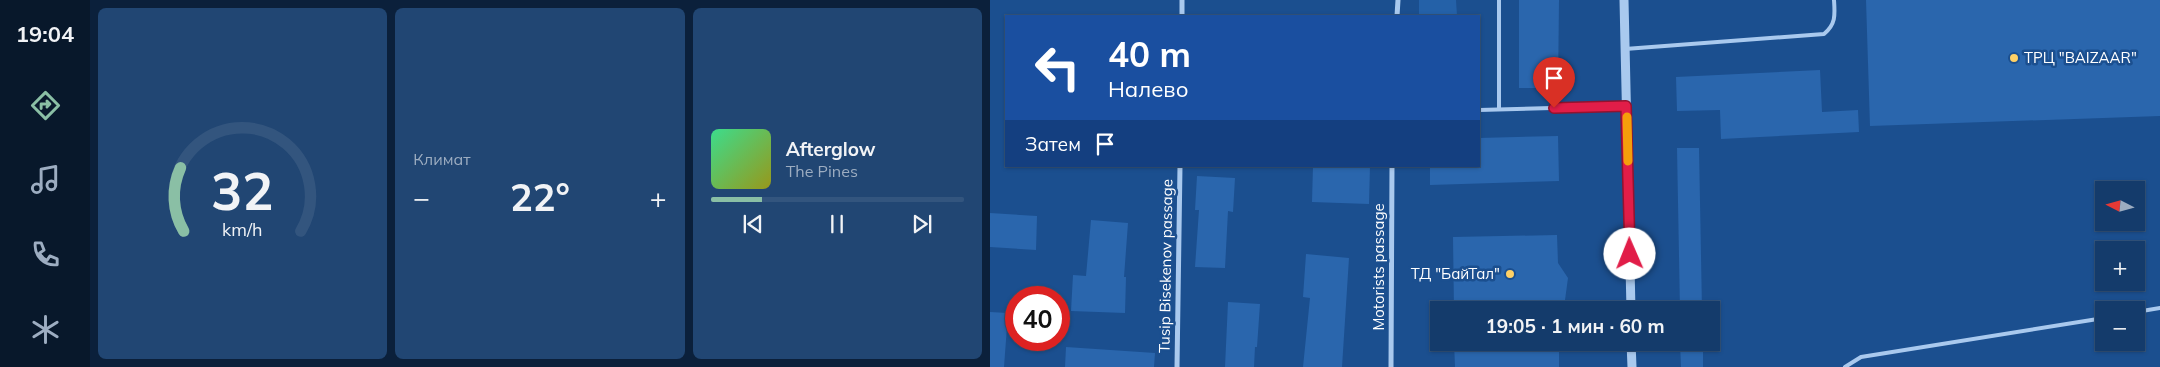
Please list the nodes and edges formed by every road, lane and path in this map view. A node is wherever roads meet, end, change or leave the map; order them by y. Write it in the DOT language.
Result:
graph roads {
  1 [pos="1182,0"];
  2 [pos="1398,0"];
  3 [pos="1499,0"];
  4 [pos="1624,0"];
  5 [pos="1834,0"];
  6 [pos="1182,15"];
  7 [pos="1397,15"];
  8 [pos="1625,49"];
  9 [pos="1626,106"];
  10 [pos="1499,109"];
  11 [pos="1480,110"];
  12 [pos="1180,167"];
  13 [pos="1392,167"];
  14 [pos="1631,301"];
  15 [pos="2160,308"];
  16 [pos="2145,310"];
  17 [pos="2095,319"];
  18 [pos="1631,351"];
  19 [pos="1177,367"];
  20 [pos="1391,367"];
  21 [pos="1632,367"];
  22 [pos="1845,367"];
  1 -- 6 [label="street"];
  2 -- 7 [label="street"];
  3 -- 10 [label="lane"];
  4 -- 8 [label="street"];
  5 -- 8 [label="lane"];
  8 -- 9 [label="street"];
  9 -- 10 [label="lane"];
  9 -- 14 [label="street"];
  10 -- 11 [label="lane"];
  12 -- 19 [label="street, Tusip Bisekenov passage"];
  13 -- 20 [label="street, Motorists passage"];
  15 -- 16 [label="lane"];
  17 -- 22 [label="lane"];
  18 -- 21 [label="street"];
}
